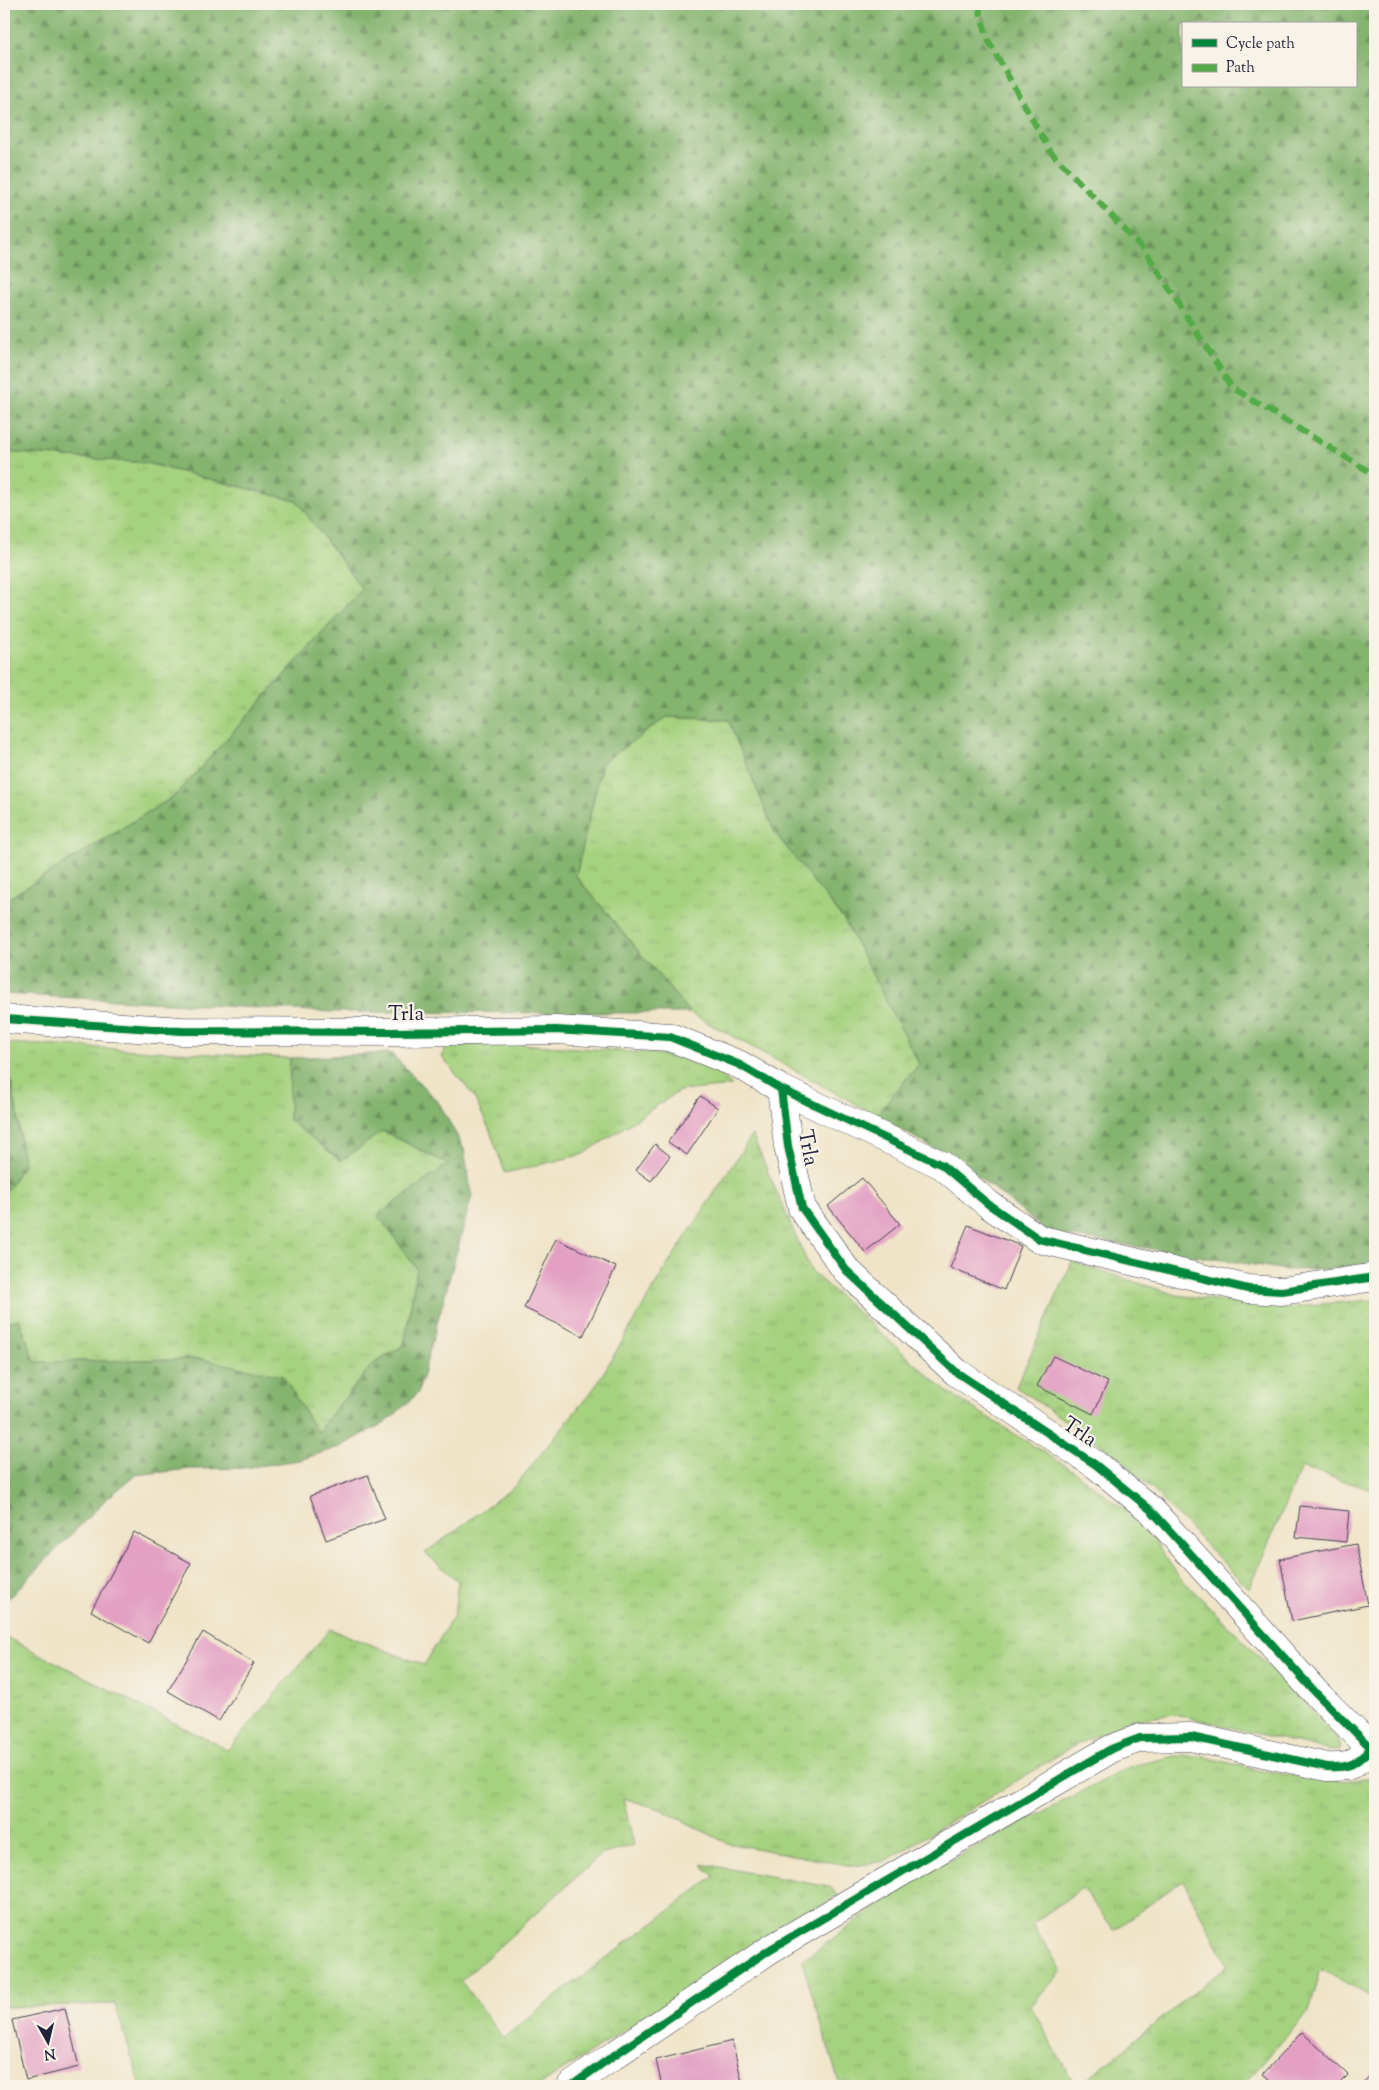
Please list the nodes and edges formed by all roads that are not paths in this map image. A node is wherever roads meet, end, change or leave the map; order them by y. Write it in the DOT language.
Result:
graph roads {
  1 [pos="4,1019"];
  2 [pos="781,1089"];
  3 [pos="1375,1277"];
  4 [pos="1373,1750"];
  5 [pos="571,2086"];
  1 -- 2 [label="street, Trla"];
  2 -- 3 [label="street"];
  2 -- 4 [label="street, Trla"];
  4 -- 5 [label="street"];
}
